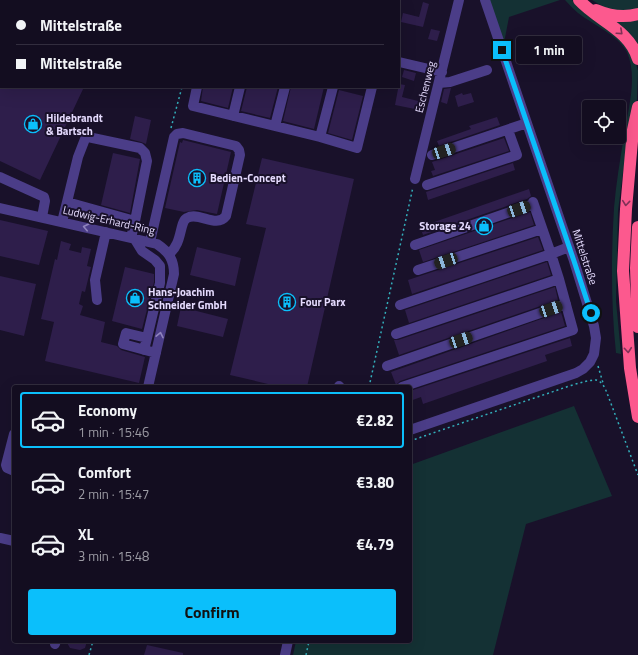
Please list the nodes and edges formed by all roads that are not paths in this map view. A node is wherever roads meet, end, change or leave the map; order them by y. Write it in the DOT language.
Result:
graph roads {
  1 [pos="459,0"];
  2 [pos="485,0"];
  3 [pos="580,0"];
  4 [pos="638,14"];
  5 [pos="638,59"];
  6 [pos="400,62"];
  7 [pos="487,70"];
  8 [pos="442,72"];
  9 [pos="439,84"];
  10 [pos="197,88"];
  11 [pos="240,88"];
  12 [pos="285,88"];
  13 [pos="333,88"];
  14 [pos="372,88"];
  15 [pos="638,107"];
  16 [pos="233,116"];
  17 [pos="527,123"];
  18 [pos="275,126"];
  19 [pos="638,128"];
  20 [pos="508,130"];
  21 [pos="320,137"];
  22 [pos="432,155"];
  23 [pos="631,165"];
  24 [pos="0,177"];
  25 [pos="414,179"];
  26 [pos="427,186"];
  27 [pos="67,202"];
  28 [pos="0,208"];
  29 [pos="42,217"];
  30 [pos="135,221"];
  31 [pos="62,222"];
  32 [pos="638,227"];
  33 [pos="542,229"];
  34 [pos="106,232"];
  35 [pos="132,238"];
  36 [pos="150,242"];
  37 [pos="415,245"];
  38 [pos="569,247"];
  39 [pos="169,254"];
  40 [pos="550,254"];
  41 [pos="418,270"];
  42 [pos="559,279"];
  43 [pos="97,300"];
  44 [pos="566,304"];
  45 [pos="400,305"];
  46 [pos="638,327"];
  47 [pos="396,334"];
  48 [pos="147,338"];
  49 [pos="144,350"];
  50 [pos="156,353"];
  51 [pos="387,366"];
  52 [pos="148,385"];
  53 [pos="408,385"];
  54 [pos="638,417"];
  55 [pos="412,429"];
  56 [pos="12,442"];
  57 [pos="12,470"];
  58 [pos="0,538"];
  59 [pos="12,541"];
  60 [pos="288,643"];
  61 [pos="285,655"];
  1 -- 8 [label="street, Eschenweg"];
  2 -- 17 [label="street, Mittelstraße"];
  3 -- 4 [label="highway"];
  3 -- 5 [label="highway, one-way"];
  6 -- 8 [label="street"];
  7 -- 9 [label="street"];
  8 -- 9 [label="street, Eschenweg"];
  9 -- 25 [label="street, Eschenweg"];
  10 -- 16 [label="street"];
  11 -- 16 [label="street"];
  12 -- 18 [label="street"];
  13 -- 21 [label="street"];
  14 -- 21 [label="street"];
  15 -- 23 [label="highway"];
  16 -- 18 [label="street"];
  17 -- 20 [label="street"];
  17 -- 38 [label="street, Mittelstraße"];
  18 -- 21 [label="street"];
  19 -- 23 [label="highway"];
  20 -- 22 [label="street"];
  20 -- 26 [label="street"];
  23 -- 54 [label="highway, one-way"];
  24 -- 29 [label="street"];
  27 -- 30 [label="street"];
  27 -- 30 [label="street"];
  27 -- 31 [label="street"];
  28 -- 29 [label="street, Ludwig-Erhard-Ring"];
  29 -- 31 [label="street, Ludwig-Erhard-Ring"];
  30 -- 35 [label="street"];
  34 -- 31 [label="street, Ludwig-Erhard-Ring, one-way"];
  32 -- 46 [label="highway"];
  33 -- 37 [label="street"];
  33 -- 40 [label="street"];
  33 -- 41 [label="street"];
  34 -- 35 [label="street, Ludwig-Erhard-Ring"];
  34 -- 43 [label="street"];
  35 -- 36 [label="street, Ludwig-Erhard-Ring"];
  35 -- 48 [label="street"];
  36 -- 39 [label="street, Ludwig-Erhard-Ring"];
  36 -- 39 [label="street"];
  38 -- 40 [label="street"];
  38 -- 55 [label="street, Mittelstraße"];
  50 -- 39 [label="street, one-way"];
  40 -- 42 [label="street"];
  40 -- 45 [label="street"];
  42 -- 44 [label="street"];
  42 -- 47 [label="street"];
  44 -- 51 [label="street"];
  44 -- 53 [label="street"];
  48 -- 49 [label="street"];
  48 -- 49 [label="street"];
  49 -- 50 [label="street"];
  50 -- 52 [label="street"];
  56 -- 57 [label="street"];
  58 -- 59 [label="street"];
  60 -- 61 [label="street"];
}
